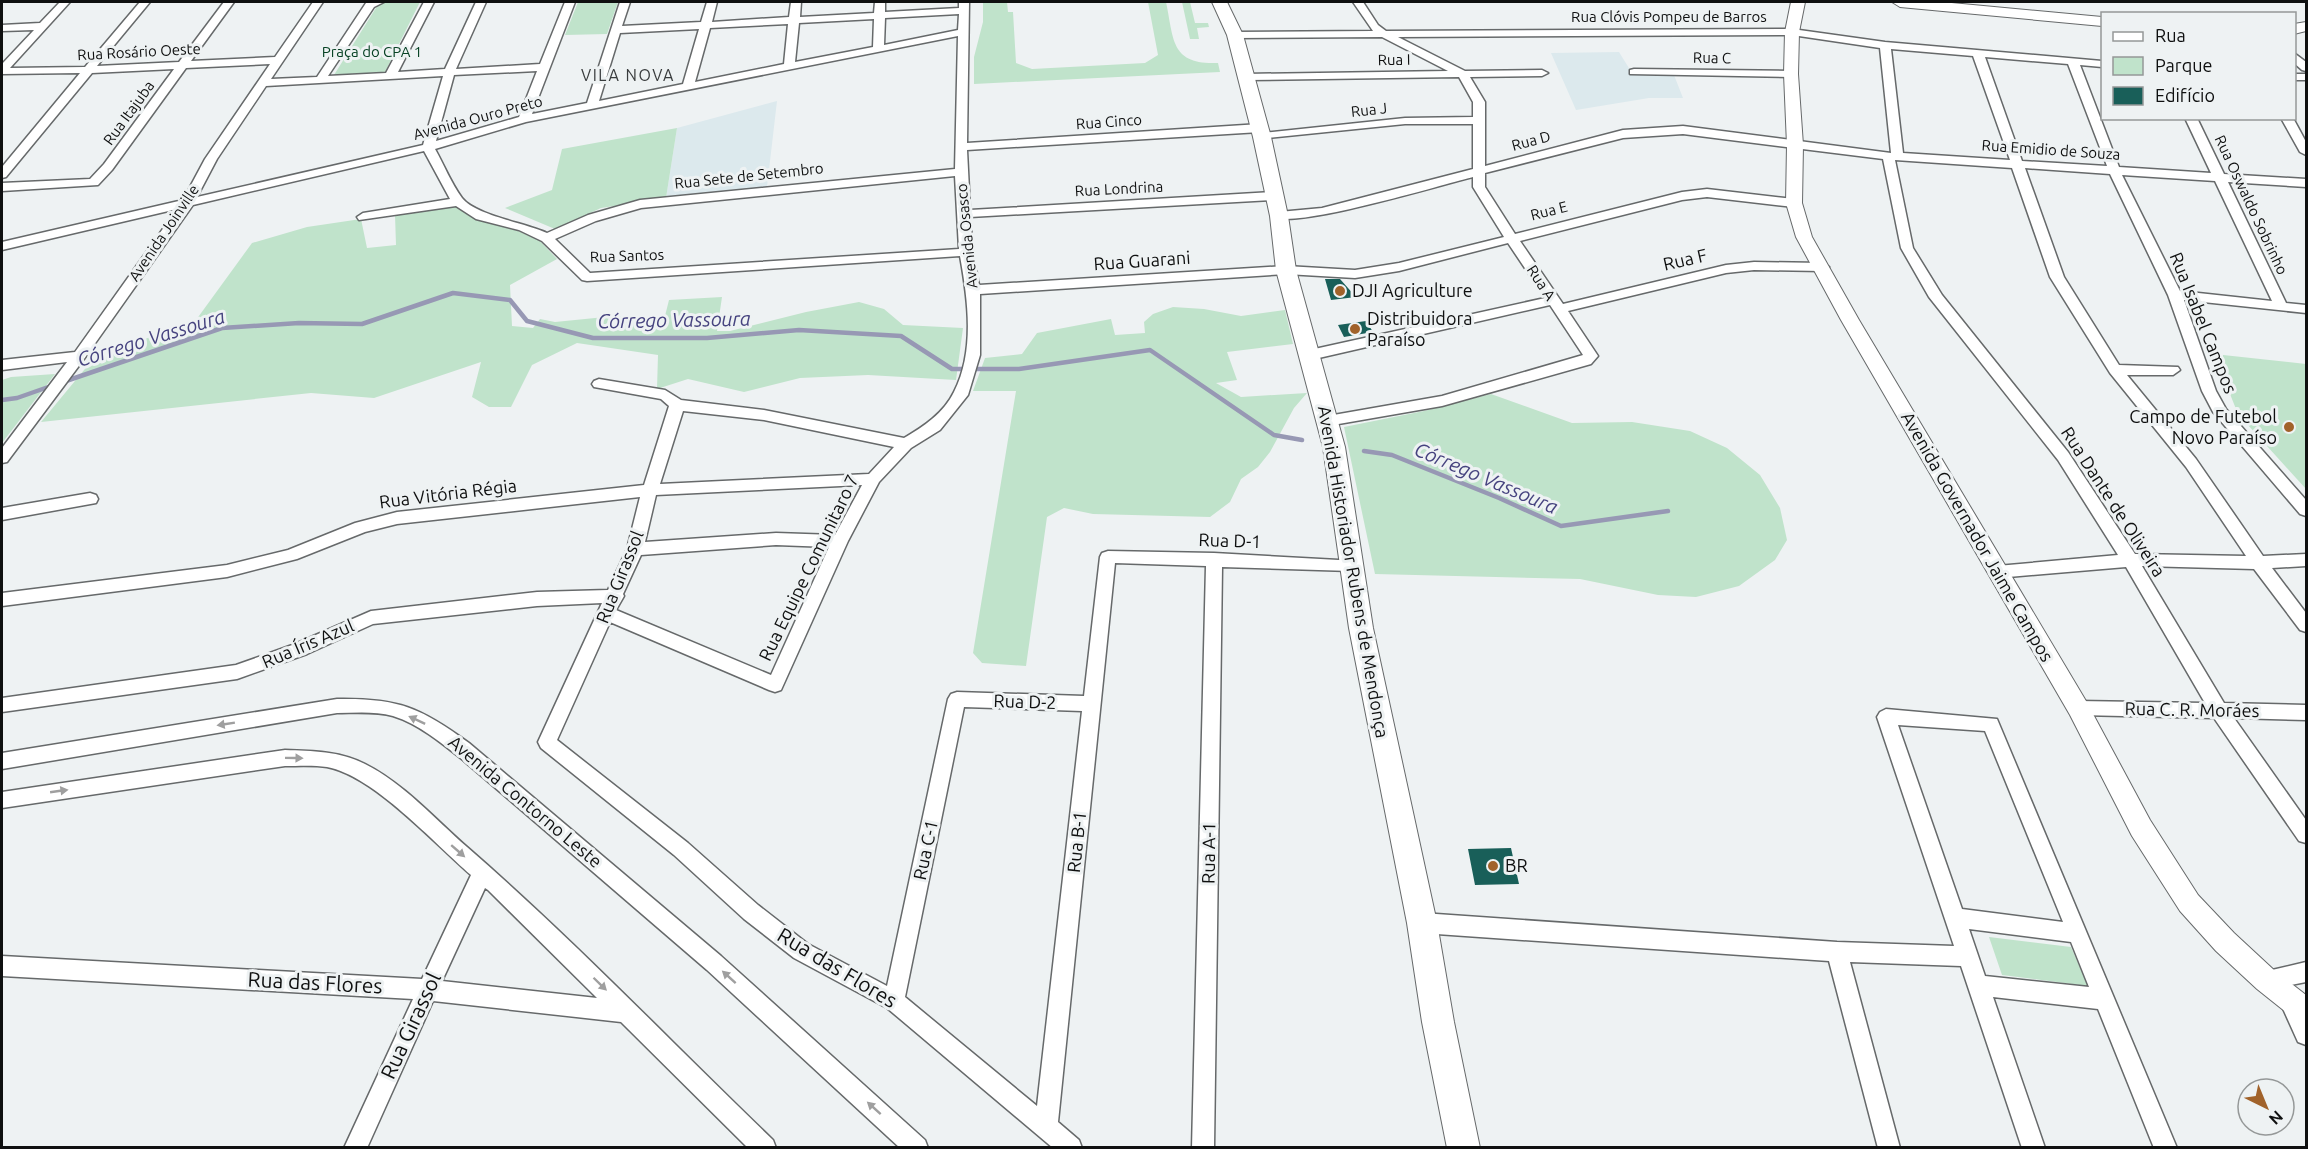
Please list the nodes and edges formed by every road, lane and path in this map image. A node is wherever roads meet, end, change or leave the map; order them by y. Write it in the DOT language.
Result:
graph roads {
  1 [pos="65,2"];
  2 [pos="145,2"];
  3 [pos="229,2"];
  4 [pos="318,2"];
  5 [pos="380,2"];
  6 [pos="429,2"];
  7 [pos="481,2"];
  8 [pos="570,2"];
  9 [pos="625,2"];
  10 [pos="712,2"];
  11 [pos="796,2"];
  12 [pos="880,2"];
  13 [pos="1220,2"];
  14 [pos="1358,2"];
  15 [pos="1798,2"];
  16 [pos="1900,2"];
  17 [pos="964,6"];
  18 [pos="878,16"];
  19 [pos="794,20"];
  20 [pos="2101,22"];
  21 [pos="706,25"];
  22 [pos="42,26"];
  23 [pos="2,28"];
  24 [pos="615,30"];
  25 [pos="964,32"];
  26 [pos="1792,32"];
  27 [pos="1235,35"];
  28 [pos="1385,35"];
  29 [pos="1885,45"];
  30 [pos="878,50"];
  31 [pos="1978,54"];
  32 [pos="2296,57"];
  33 [pos="279,60"];
  34 [pos="2073,62"];
  35 [pos="183,64"];
  36 [pos="2101,64"];
  37 [pos="543,67"];
  38 [pos="789,68"];
  39 [pos="2307,68"];
  40 [pos="2,70"];
  41 [pos="90,70"];
  42 [pos="1634,72"];
  43 [pos="449,73"];
  44 [pos="1542,73"];
  45 [pos="1461,74"];
  46 [pos="1791,74"];
  47 [pos="390,76"];
  48 [pos="1246,77"];
  49 [pos="320,80"];
  50 [pos="264,83"];
  51 [pos="688,86"];
  52 [pos="592,105"];
  53 [pos="524,119"];
  54 [pos="1479,120"];
  55 [pos="2192,120"];
  56 [pos="2288,120"];
  57 [pos="1261,133"];
  58 [pos="1795,145"];
  59 [pos="428,147"];
  60 [pos="961,147"];
  61 [pos="2307,152"];
  62 [pos="1892,156"];
  63 [pos="2016,164"];
  64 [pos="2114,170"];
  65 [pos="961,172"];
  66 [pos="1479,172"];
  67 [pos="2,174"];
  68 [pos="2220,177"];
  69 [pos="2307,183"];
  70 [pos="2,187"];
  71 [pos="1274,196"];
  72 [pos="458,202"];
  73 [pos="188,203"];
  74 [pos="1794,203"];
  75 [pos="965,214"];
  76 [pos="1279,216"];
  77 [pos="363,217"];
  78 [pos="1512,237"];
  79 [pos="547,238"];
  80 [pos="2,246"];
  81 [pos="966,252"];
  82 [pos="1822,267"];
  83 [pos="1286,270"];
  84 [pos="1314,273"];
  85 [pos="973,290"];
  86 [pos="2175,295"];
  87 [pos="1555,305"];
  88 [pos="2281,306"];
  89 [pos="2307,309"];
  90 [pos="1310,355"];
  91 [pos="79,356"];
  92 [pos="2,364"];
  93 [pos="2115,370"];
  94 [pos="2173,370"];
  95 [pos="599,384"];
  96 [pos="678,405"];
  97 [pos="1328,421"];
  98 [pos="906,444"];
  99 [pos="2,458"];
  100 [pos="873,479"];
  101 [pos="651,490"];
  102 [pos="90,499"];
  103 [pos="2307,510"];
  104 [pos="2,514"];
  105 [pos="840,541"];
  106 [pos="635,549"];
  107 [pos="1108,556"];
  108 [pos="1214,560"];
  109 [pos="2130,560"];
  110 [pos="2307,560"];
  111 [pos="2259,563"];
  112 [pos="1351,565"];
  113 [pos="1997,572"];
  114 [pos="616,596"];
  115 [pos="2,600"];
  116 [pos="607,613"];
  117 [pos="2307,625"];
  118 [pos="957,699"];
  119 [pos="1092,704"];
  120 [pos="2,705"];
  121 [pos="2078,708"];
  122 [pos="2219,711"];
  123 [pos="2307,712"];
  124 [pos="547,742"];
  125 [pos="2,761"];
  126 [pos="2,800"];
  127 [pos="2307,835"];
  128 [pos="482,872"];
  129 [pos="1956,918"];
  130 [pos="1422,923"];
  131 [pos="2075,933"];
  132 [pos="1837,952"];
  133 [pos="1967,956"];
  134 [pos="5,971"];
  135 [pos="2307,972"];
  136 [pos="2266,980"];
  137 [pos="1978,985"];
  138 [pos="428,990"];
  139 [pos="2103,999"];
  140 [pos="894,1001"];
  141 [pos="2298,1005"];
  142 [pos="628,1012"];
  143 [pos="2307,1034"];
  144 [pos="1046,1127"];
  145 [pos="356,1148"];
  146 [pos="765,1148"];
  147 [pos="917,1148"];
  148 [pos="1071,1148"];
  149 [pos="1203,1148"];
  150 [pos="1464,1148"];
  151 [pos="1889,1148"];
  152 [pos="2034,1148"];
  153 [pos="2166,1148"];
  1 -- 22 [label="street"];
  2 -- 41 [label="street"];
  3 -- 35 [label="street, Rua Itajuba"];
  4 -- 33 [label="street, Avenida Joinville"];
  5 -- 49 [label="street"];
  6 -- 47 [label="street"];
  7 -- 43 [label="street"];
  8 -- 37 [label="street"];
  9 -- 24 [label="street"];
  10 -- 21 [label="street"];
  11 -- 19 [label="street"];
  12 -- 18 [label="street"];
  13 -- 27 [label="main road, Avenida Historiador Rubens de Mendonça"];
  14 -- 28 [label="street, Rua A"];
  15 -- 26 [label="street, Avenida Governador Jaime Campos"];
  16 -- 20 [label="main road"];
  17 -- 18 [label="street"];
  17 -- 25 [label="street, Avenida Osasco"];
  18 -- 19 [label="street"];
  18 -- 30 [label="street"];
  19 -- 21 [label="street"];
  19 -- 38 [label="street"];
  21 -- 24 [label="street"];
  21 -- 51 [label="street"];
  22 -- 23 [label="street"];
  22 -- 40 [label="street"];
  24 -- 52 [label="street"];
  25 -- 30 [label="street, Avenida Ouro Preto"];
  25 -- 60 [label="street, Avenida Osasco"];
  26 -- 28 [label="street, Rua Clóvis Pompeu de Barros"];
  26 -- 29 [label="street, Rua Clóvis Pompeu de Barros"];
  26 -- 46 [label="street, Avenida Governador Jaime Campos"];
  27 -- 28 [label="street, Rua Clóvis Pompeu de Barros"];
  27 -- 48 [label="main road, Avenida Historiador Rubens de Mendonça"];
  28 -- 45 [label="street, Rua A"];
  29 -- 31 [label="street, Rua Clóvis Pompeu de Barros"];
  29 -- 62 [label="street, Rua Dante de Oliveira"];
  30 -- 38 [label="street, Avenida Ouro Preto"];
  31 -- 34 [label="street, Rua Clóvis Pompeu de Barros"];
  31 -- 63 [label="street"];
  32 -- 39 [label="street"];
  33 -- 35 [label="street, Rua Rosário Oeste"];
  33 -- 50 [label="street, Avenida Joinville"];
  34 -- 36 [label="street, Rua Clóvis Pompeu de Barros"];
  34 -- 64 [label="street, Rua Isabel Campos"];
  35 -- 41 [label="street, Rua Rosário Oeste"];
  35 -- 70 [label="street, Rua Itajuba"];
  37 -- 43 [label="street"];
  37 -- 53 [label="street"];
  38 -- 51 [label="street, Avenida Ouro Preto"];
  40 -- 41 [label="street, Rua Rosário Oeste"];
  41 -- 67 [label="street"];
  42 -- 46 [label="street, Rua C"];
  43 -- 47 [label="street"];
  43 -- 59 [label="street"];
  44 -- 45 [label="street, Rua I"];
  45 -- 48 [label="street, Rua I"];
  45 -- 54 [label="street, Rua A"];
  46 -- 58 [label="street, Avenida Governador Jaime Campos"];
  47 -- 49 [label="street"];
  48 -- 57 [label="main road, Avenida Historiador Rubens de Mendonça"];
  49 -- 50 [label="street"];
  50 -- 73 [label="street, Avenida Joinville"];
  51 -- 52 [label="street, Avenida Ouro Preto"];
  52 -- 53 [label="street, Avenida Ouro Preto"];
  53 -- 59 [label="street, Avenida Ouro Preto"];
  54 -- 57 [label="street, Rua J"];
  54 -- 66 [label="street, Rua A"];
  55 -- 68 [label="street, Rua Oswaldo Sobrinho"];
  56 -- 61 [label="street"];
  57 -- 60 [label="street, Rua Cinco"];
  57 -- 71 [label="main road, Avenida Historiador Rubens de Mendonça"];
  58 -- 62 [label="street, Rua Emidio de Souza"];
  58 -- 66 [label="street, Rua D"];
  58 -- 74 [label="street, Avenida Governador Jaime Campos"];
  59 -- 72 [label="street"];
  59 -- 73 [label="street, Avenida Ouro Preto"];
  60 -- 65 [label="street, Avenida Osasco"];
  62 -- 63 [label="street, Rua Emidio de Souza"];
  62 -- 109 [label="street, Rua Dante de Oliveira"];
  63 -- 64 [label="street, Rua Emidio de Souza"];
  63 -- 93 [label="street"];
  64 -- 68 [label="street, Rua Emidio de Souza"];
  64 -- 86 [label="street, Rua Isabel Campos"];
  65 -- 75 [label="street, Avenida Osasco"];
  65 -- 79 [label="street, Rua Sete de Setembro"];
  66 -- 76 [label="street, Rua D"];
  66 -- 78 [label="street, Rua A"];
  68 -- 69 [label="street, Rua Emidio de Souza"];
  68 -- 88 [label="street, Rua Oswaldo Sobrinho"];
  71 -- 75 [label="street, Rua Londrina"];
  71 -- 76 [label="main road, Avenida Historiador Rubens de Mendonça"];
  72 -- 77 [label="street"];
  72 -- 79 [label="street, Rua Santos"];
  73 -- 80 [label="street, Avenida Ouro Preto"];
  73 -- 91 [label="street, Avenida Joinville"];
  74 -- 78 [label="street, Rua E"];
  74 -- 82 [label="street, Avenida Governador Jaime Campos"];
  75 -- 81 [label="street, Avenida Osasco"];
  76 -- 83 [label="main road, Avenida Historiador Rubens de Mendonça"];
  78 -- 84 [label="street, Rua E"];
  78 -- 87 [label="street, Rua A"];
  79 -- 81 [label="street, Rua Santos"];
  81 -- 85 [label="street, Avenida Osasco"];
  82 -- 87 [label="street, Rua F"];
  82 -- 113 [label="street, Avenida Governador Jaime Campos"];
  83 -- 84 [label="street, Rua Guarani"];
  83 -- 85 [label="street, Rua Guarani"];
  83 -- 90 [label="main road, Avenida Historiador Rubens de Mendonça"];
  85 -- 98 [label="street, Avenida Osasco"];
  86 -- 88 [label="street"];
  86 -- 103 [label="street, Rua Isabel Campos"];
  87 -- 90 [label="street"];
  87 -- 97 [label="street, Rua A"];
  88 -- 89 [label="street"];
  90 -- 97 [label="main road, Avenida Historiador Rubens de Mendonça"];
  91 -- 92 [label="street"];
  91 -- 99 [label="street, Avenida Joinville"];
  93 -- 94 [label="street"];
  93 -- 111 [label="street"];
  95 -- 96 [label="street"];
  96 -- 98 [label="street"];
  96 -- 101 [label="street, Rua Girassol"];
  97 -- 112 [label="main road, Avenida Historiador Rubens de Mendonça"];
  98 -- 100 [label="street, Rua Equipe Comunitaro 7"];
  100 -- 101 [label="street, Rua Vitória Régia"];
  100 -- 105 [label="street, Rua Equipe Comunitaro 7"];
  101 -- 106 [label="street, Rua Girassol"];
  101 -- 115 [label="street, Rua Vitória Régia"];
  102 -- 104 [label="street"];
  105 -- 106 [label="street"];
  105 -- 116 [label="street, Rua Equipe Comunitaro 7"];
  106 -- 114 [label="street, Rua Girassol"];
  107 -- 108 [label="street, Rua D-1"];
  107 -- 119 [label="street, Rua B-1"];
  108 -- 112 [label="street, Rua D-1"];
  108 -- 149 [label="street, Rua A-1"];
  109 -- 111 [label="street"];
  109 -- 113 [label="street"];
  109 -- 122 [label="street, Rua Dante de Oliveira"];
  110 -- 111 [label="street"];
  111 -- 117 [label="street"];
  112 -- 130 [label="main road, Avenida Historiador Rubens de Mendonça"];
  113 -- 121 [label="street, Avenida Governador Jaime Campos"];
  114 -- 116 [label="street, Rua Girassol"];
  114 -- 120 [label="street, Rua Íris Azul"];
  116 -- 124 [label="street, Rua Girassol"];
  118 -- 119 [label="street, Rua D-2"];
  118 -- 140 [label="street, Rua C-1"];
  119 -- 144 [label="street, Rua B-1"];
  121 -- 122 [label="street, Rua C. R. Moráes"];
  121 -- 136 [label="street, Avenida Governador Jaime Campos"];
  122 -- 123 [label="street, Rua C. R. Moráes"];
  122 -- 127 [label="street, Rua Dante de Oliveira"];
  124 -- 140 [label="street, Rua das Flores"];
  147 -- 125 [label="street, Avenida Contorno Leste, one-way"];
  126 -- 128 [label="street, one-way"];
  128 -- 138 [label="street, Rua Girassol"];
  128 -- 142 [label="street, one-way"];
  129 -- 131 [label="street"];
  129 -- 131 [label="street"];
  129 -- 133 [label="street"];
  130 -- 132 [label="street"];
  130 -- 150 [label="main road, Avenida Historiador Rubens de Mendonça"];
  131 -- 139 [label="street"];
  132 -- 133 [label="street"];
  132 -- 151 [label="street"];
  133 -- 137 [label="street"];
  134 -- 138 [label="street, Rua das Flores"];
  135 -- 136 [label="street"];
  136 -- 141 [label="street, Avenida Governador Jaime Campos"];
  137 -- 139 [label="street"];
  137 -- 152 [label="street"];
  138 -- 142 [label="street, Rua das Flores"];
  138 -- 145 [label="street, Rua Girassol"];
  139 -- 153 [label="street"];
  140 -- 144 [label="street, Rua das Flores"];
  141 -- 143 [label="street"];
  142 -- 146 [label="street"];
  144 -- 148 [label="street, Rua das Flores"];
}
